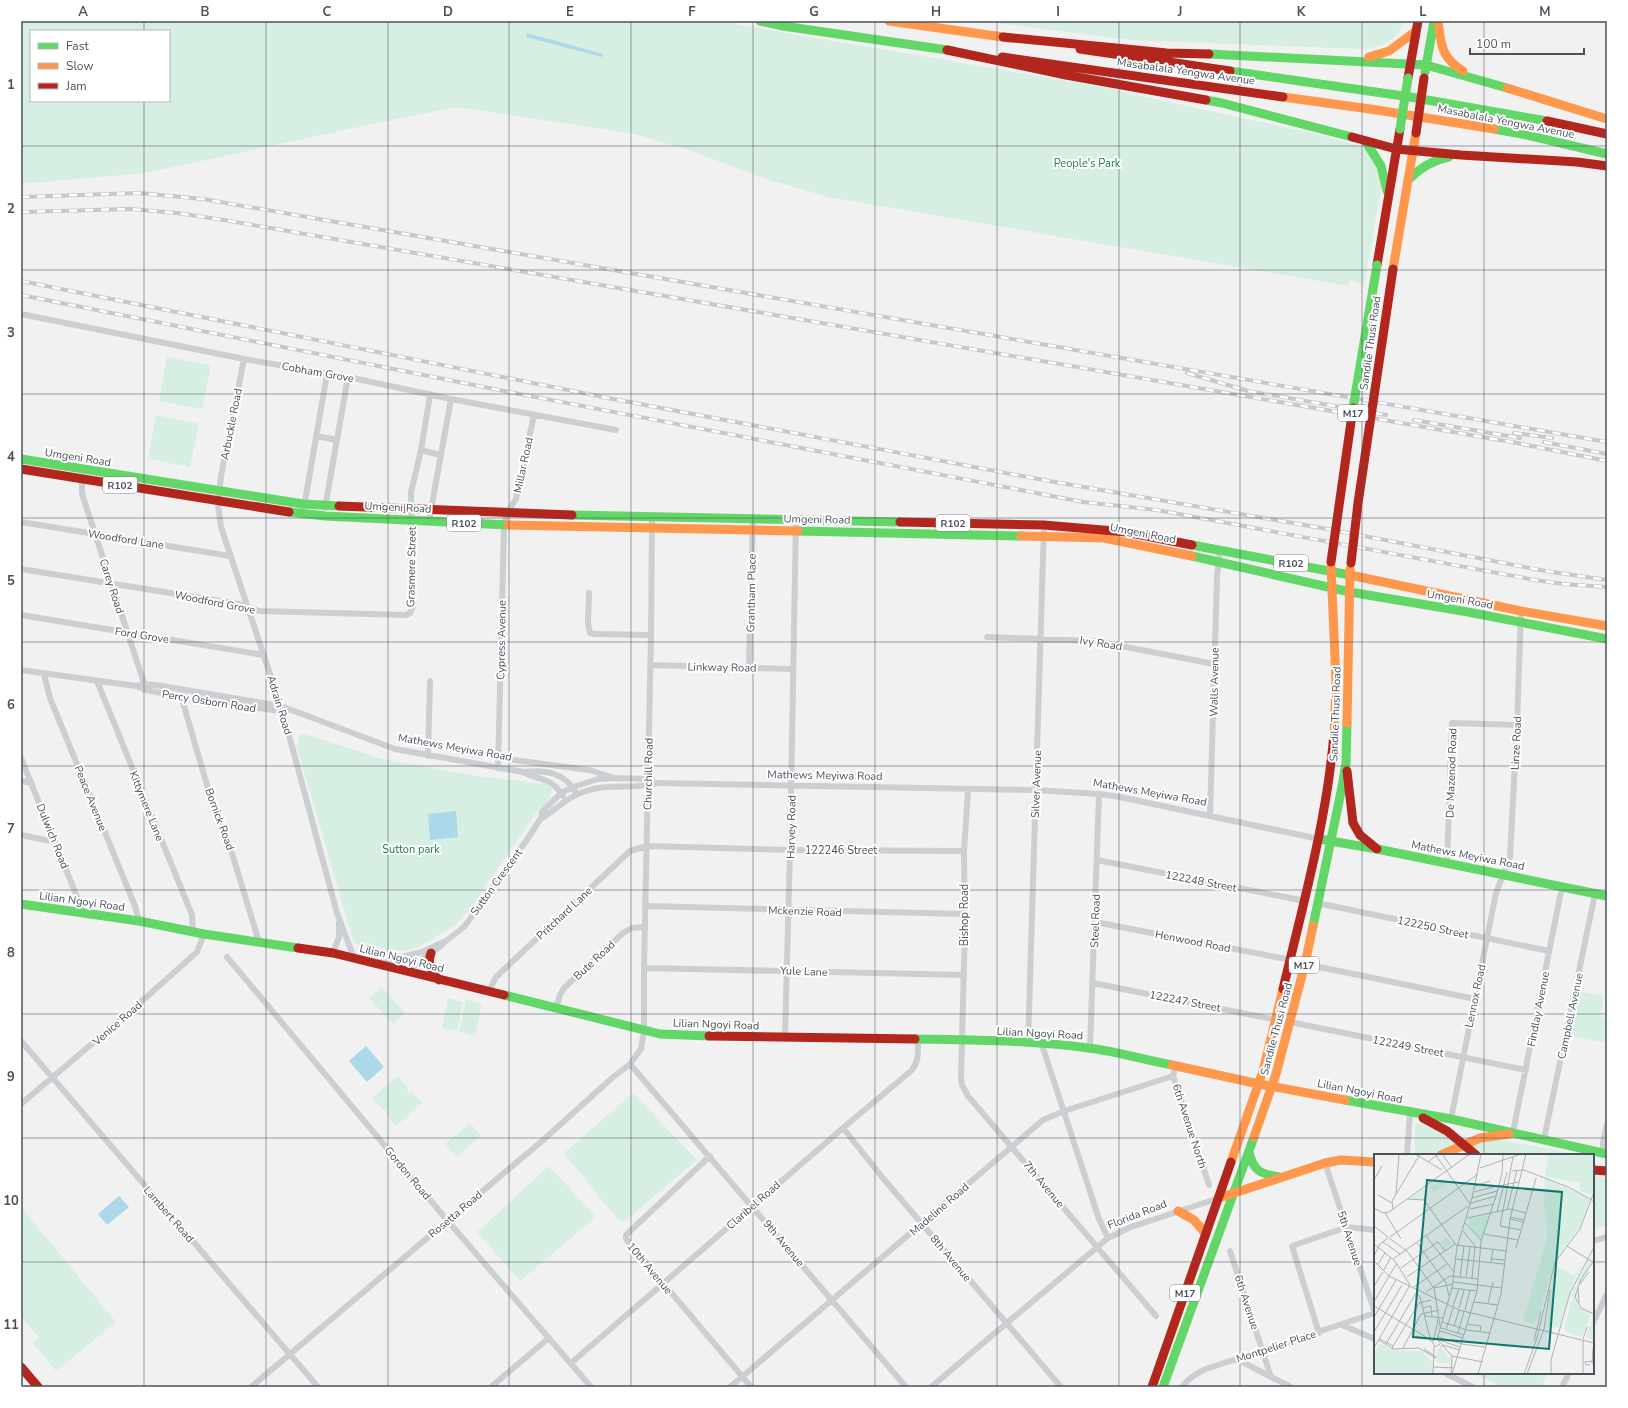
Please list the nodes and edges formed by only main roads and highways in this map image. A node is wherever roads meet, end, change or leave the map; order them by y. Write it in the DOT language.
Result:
graph roads {
  1 [pos="760,21"];
  2 [pos="889,21"];
  3 [pos="1418,21"];
  4 [pos="1434,21"];
  5 [pos="1438,21"];
  6 [pos="1416,31"];
  7 [pos="1003,37"];
  8 [pos="947,50"];
  9 [pos="1323,60"];
  10 [pos="1411,64"];
  11 [pos="1426,65"];
  12 [pos="1473,77"];
  13 [pos="1607,119"];
  14 [pos="1607,134"];
  15 [pos="1366,142"];
  16 [pos="1396,149"];
  17 [pos="1412,151"];
  18 [pos="1607,154"];
  19 [pos="1461,155"];
  20 [pos="1607,166"];
  21 [pos="1408,180"];
  22 [pos="1388,197"];
  23 [pos="21,459"];
  24 [pos="21,469"];
  25 [pos="304,509"];
  26 [pos="325,511"];
  27 [pos="590,515"];
  28 [pos="589,527"];
  29 [pos="1331,566"];
  30 [pos="1350,575"];
  31 [pos="1332,588"];
  32 [pos="1350,592"];
  33 [pos="1607,626"];
  34 [pos="1607,639"];
  35 [pos="1346,764"];
  36 [pos="1319,840"];
  37 [pos="1331,842"];
  38 [pos="1377,849"];
  39 [pos="1607,896"];
  40 [pos="21,904"];
  41 [pos="431,954"];
  42 [pos="440,980"];
  43 [pos="1259,1084"];
  44 [pos="1273,1087"];
  45 [pos="1413,1113"];
  46 [pos="1516,1133"];
  47 [pos="1464,1145"];
  48 [pos="1249,1152"];
  49 [pos="1443,1154"];
  50 [pos="1475,1154"];
  51 [pos="1605,1154"];
  52 [pos="1374,1162"];
  53 [pos="1594,1170"];
  54 [pos="1607,1171"];
  55 [pos="1279,1177"];
  56 [pos="1235,1192"];
  57 [pos="1219,1198"];
  58 [pos="1178,1211"];
  59 [pos="1206,1234"];
  60 [pos="21,1367"];
  61 [pos="38,1387"];
  62 [pos="1152,1387"];
  63 [pos="1164,1387"];
  1 -- 8 [label="main road, Masabalala Yengwa Avenue"];
  2 -- 7 [label="main road, Masabalala Yengwa Avenue"];
  3 -- 6 [label="main road, Sandile Thusi Road / M17"];
  4 -- 11 [label="main road, Sandile Thusi Road / M17"];
  5 -- 12 [label="main road"];
  6 -- 9 [label="main road"];
  6 -- 10 [label="main road, Sandile Thusi Road / M17"];
  7 -- 9 [label="main road"];
  7 -- 14 [label="main road, Masabalala Yengwa Avenue"];
  8 -- 15 [label="main road"];
  8 -- 18 [label="main road, Masabalala Yengwa Avenue"];
  9 -- 10 [label="main road"];
  10 -- 11 [label="main road"];
  10 -- 16 [label="main road, Sandile Thusi Road / M17, bridge"];
  11 -- 12 [label="main road"];
  11 -- 17 [label="main road, Sandile Thusi Road / M17, bridge"];
  12 -- 13 [label="main road"];
  15 -- 16 [label="main road"];
  15 -- 22 [label="main road"];
  16 -- 17 [label="main road"];
  16 -- 22 [label="main road, Sandile Thusi Road / M17"];
  17 -- 19 [label="main road"];
  17 -- 21 [label="main road, Sandile Thusi Road / M17"];
  19 -- 20 [label="main road"];
  19 -- 21 [label="main road"];
  21 -- 30 [label="main road, Sandile Thusi Road / M17, bridge"];
  22 -- 29 [label="main road, Sandile Thusi Road / M17, bridge"];
  23 -- 25 [label="main road, Umgeni Road / R102"];
  24 -- 25 [label="main road, Umgeni Road / R102"];
  25 -- 26 [label="main road, Umgeni Road / R102"];
  26 -- 27 [label="main road, Umgeni Road / R102"];
  26 -- 28 [label="main road, Umgeni Road / R102"];
  27 -- 28 [label="main road"];
  27 -- 29 [label="main road, Umgeni Road / R102"];
  28 -- 31 [label="main road, Umgeni Road / R102"];
  29 -- 30 [label="main road, Umgeni Road / R102"];
  29 -- 31 [label="main road, Sandile Thusi Road / M17"];
  30 -- 32 [label="main road, Sandile Thusi Road / M17"];
  30 -- 33 [label="main road, Umgeni Road / R102"];
  31 -- 32 [label="main road, Umgeni Road / R102"];
  31 -- 36 [label="main road, Sandile Thusi Road / M17"];
  32 -- 34 [label="main road, Umgeni Road / R102"];
  32 -- 35 [label="main road, Sandile Thusi Road / M17"];
  35 -- 37 [label="main road, Sandile Thusi Road / M17"];
  35 -- 38 [label="main road"];
  36 -- 37 [label="main road, Mathews Meyiwa Road"];
  36 -- 43 [label="main road, Sandile Thusi Road / M17"];
  37 -- 38 [label="main road, Mathews Meyiwa Road"];
  37 -- 44 [label="main road, Sandile Thusi Road / M17"];
  38 -- 39 [label="main road, Mathews Meyiwa Road"];
  40 -- 42 [label="main road, Lilian Ngoyi Road"];
  41 -- 42 [label="main road"];
  42 -- 43 [label="main road, Lilian Ngoyi Road"];
  43 -- 44 [label="main road, Lilian Ngoyi Road"];
  43 -- 57 [label="main road, Sandile Thusi Road / M17"];
  44 -- 45 [label="main road, Lilian Ngoyi Road"];
  44 -- 48 [label="main road, Sandile Thusi Road / M17"];
  45 -- 46 [label="main road, Lilian Ngoyi Road"];
  45 -- 47 [label="main road, Lilian Ngoyi Road"];
  46 -- 47 [label="main road"];
  46 -- 51 [label="main road, Lilian Ngoyi Road"];
  47 -- 49 [label="main road"];
  47 -- 50 [label="main road, Lilian Ngoyi Road"];
  48 -- 55 [label="main road"];
  48 -- 56 [label="main road, Sandile Thusi Road / M17"];
  52 -- 55 [label="main road, Florida Road"];
  53 -- 54 [label="main road"];
  55 -- 56 [label="main road, Florida Road"];
  56 -- 57 [label="main road, Florida Road"];
  56 -- 63 [label="main road, Sandile Thusi Road / M17"];
  57 -- 59 [label="main road, Sandile Thusi Road / M17"];
  58 -- 59 [label="main road"];
  59 -- 62 [label="main road, Sandile Thusi Road / M17"];
  60 -- 61 [label="main road"];
}
